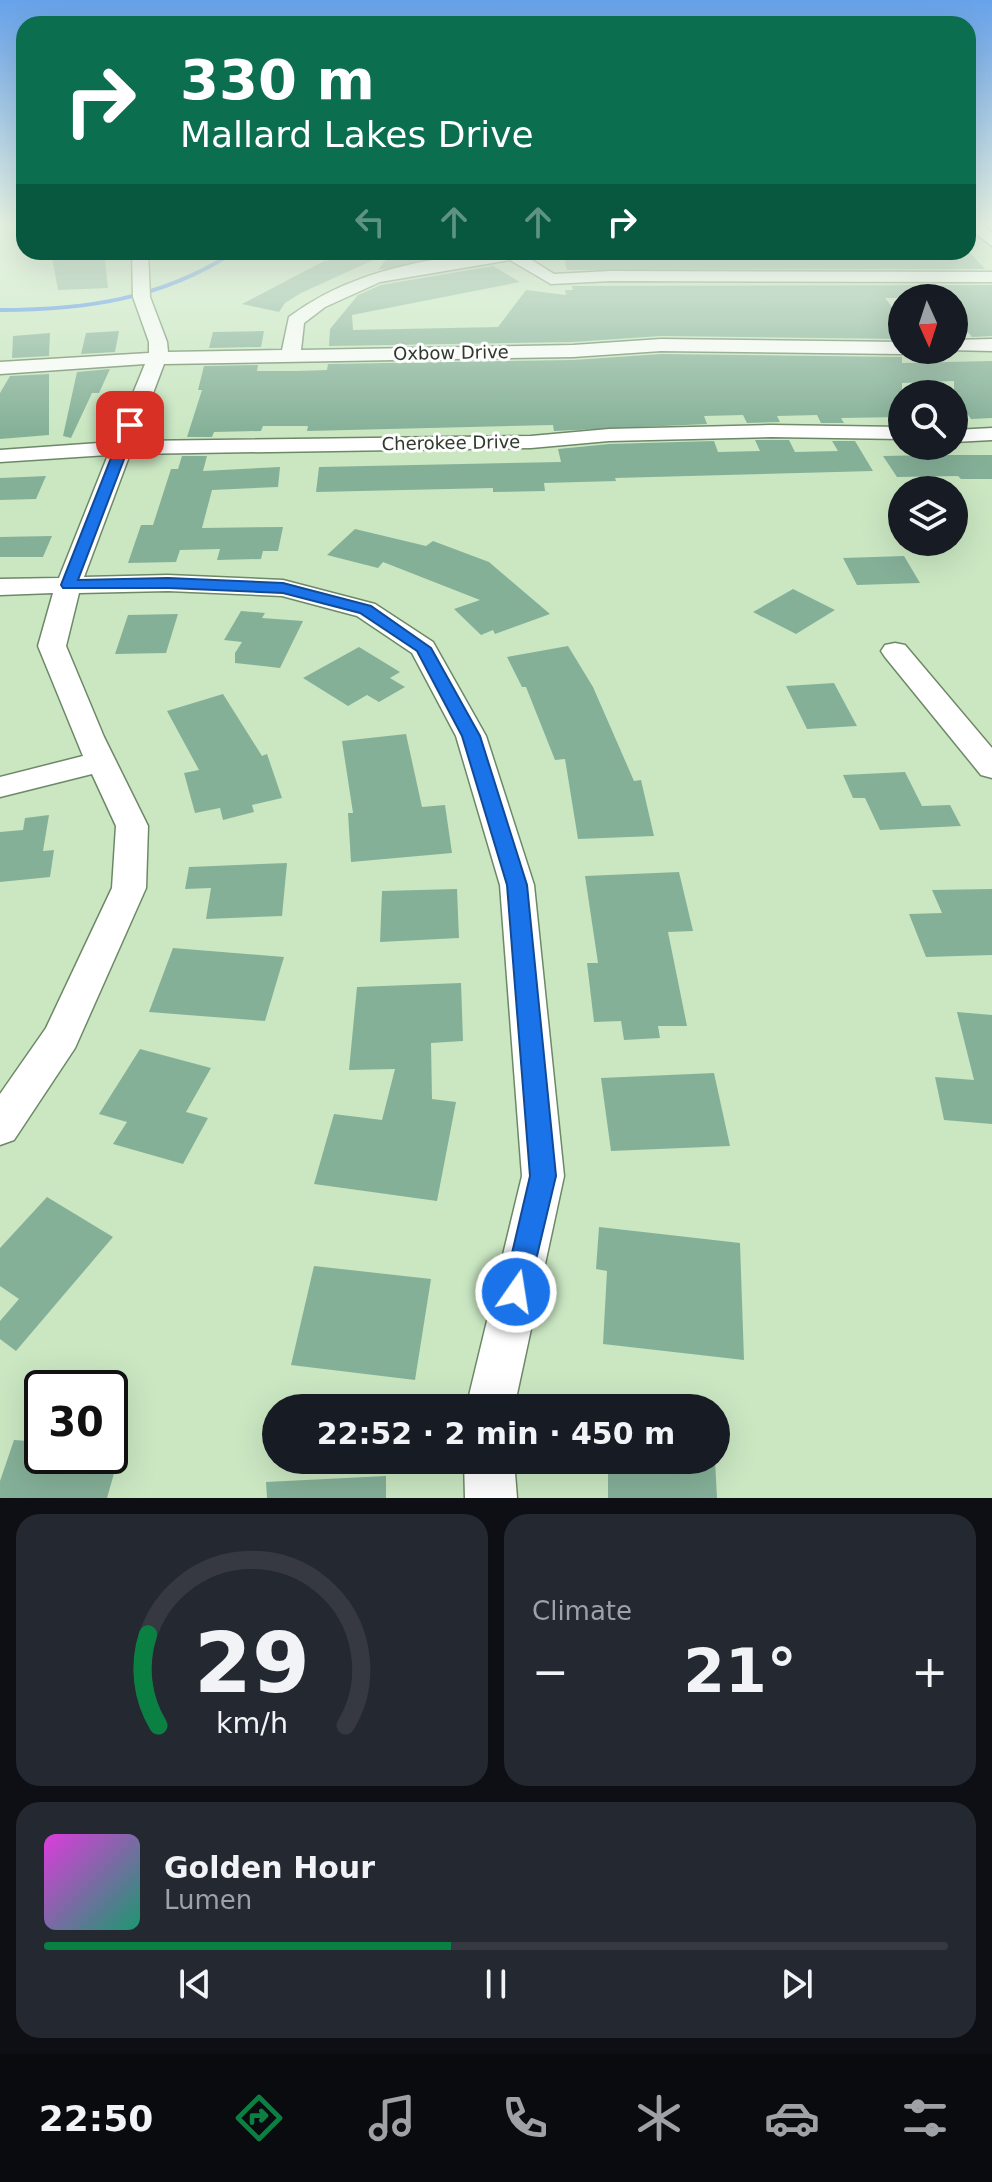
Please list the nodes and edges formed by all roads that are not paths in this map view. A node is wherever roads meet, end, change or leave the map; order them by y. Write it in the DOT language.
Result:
graph roads {
  1 [pos="141,293"];
  2 [pos="334,293"];
  3 [pos="992,345"];
  4 [pos="968,346"];
  5 [pos="888,348"];
  6 [pos="291,356"];
  7 [pos="157,358"];
  8 [pos="0,368"];
  9 [pos="888,433"];
  10 [pos="992,434"];
  11 [pos="968,435"];
  12 [pos="122,448"];
  13 [pos="0,456"];
  14 [pos="69,585"];
  15 [pos="0,587"];
  16 [pos="895,651"];
  17 [pos="101,762"];
  18 [pos="992,768"];
  19 [pos="0,787"];
  20 [pos="0,1127"];
  21 [pos="493,1394"];
  22 [pos="490,1474"];
  23 [pos="491,1498"];
  1 -- 7 [label="street"];
  2 -- 6 [label="street"];
  3 -- 4 [label="street"];
  5 -- 6 [label="street, Oxbow Drive"];
  6 -- 7 [label="street, Oxbow Drive"];
  7 -- 8 [label="street, Oxbow Drive"];
  7 -- 12 [label="street"];
  9 -- 12 [label="street, Cherokee Drive"];
  10 -- 11 [label="street"];
  12 -- 13 [label="street, Cherokee Drive"];
  12 -- 14 [label="street"];
  14 -- 15 [label="street"];
  14 -- 17 [label="street"];
  14 -- 21 [label="street"];
  16 -- 18 [label="street"];
  17 -- 19 [label="street"];
  17 -- 20 [label="street"];
  22 -- 23 [label="street"];
}
